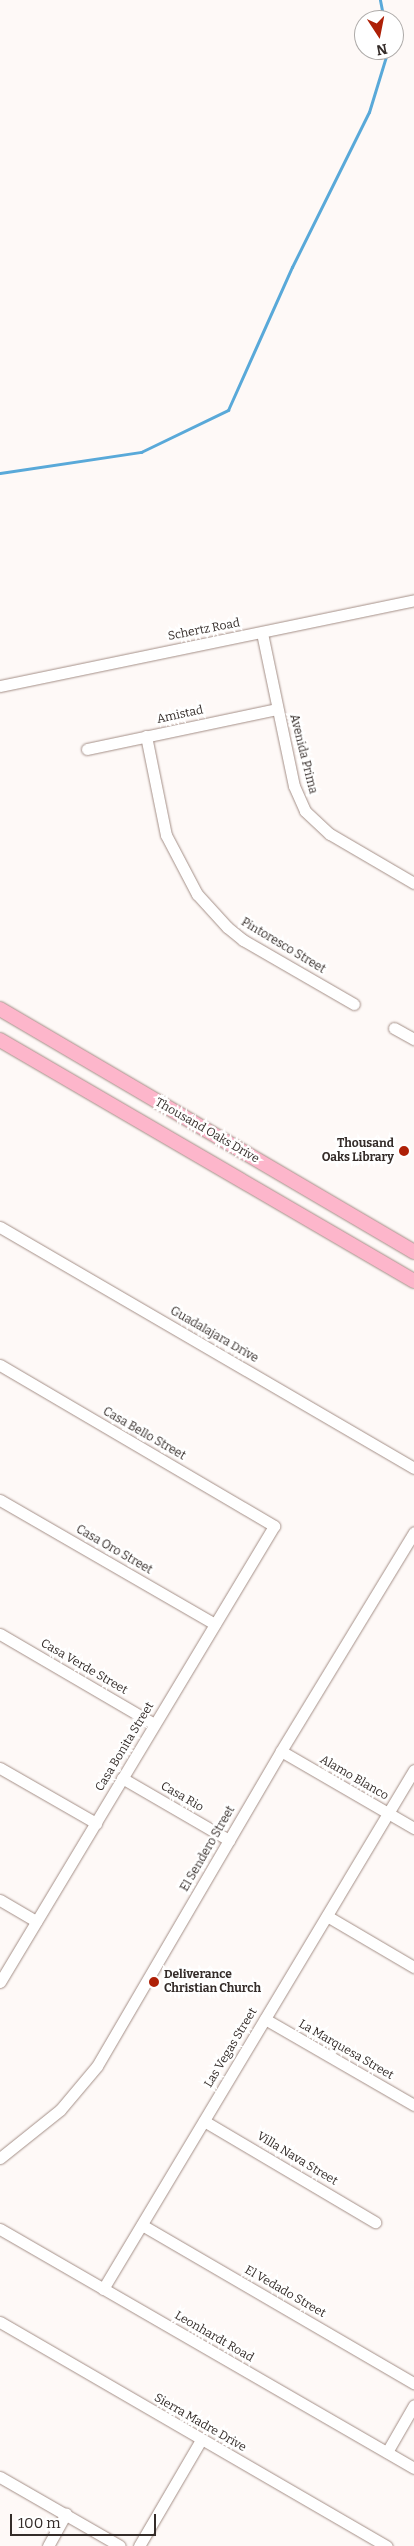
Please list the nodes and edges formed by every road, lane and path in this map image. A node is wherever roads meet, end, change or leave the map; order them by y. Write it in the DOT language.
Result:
graph roads {
  1 [pos="414,600"];
  2 [pos="262,633"];
  3 [pos="0,686"];
  4 [pos="278,709"];
  5 [pos="146,736"];
  6 [pos="87,749"];
  7 [pos="414,883"];
  8 [pos="354,1004"];
  9 [pos="0,1009"];
  10 [pos="394,1028"];
  11 [pos="414,1039"];
  12 [pos="0,1040"];
  13 [pos="0,1227"];
  14 [pos="414,1252"];
  15 [pos="414,1281"];
  16 [pos="0,1365"];
  17 [pos="414,1468"];
  18 [pos="0,1500"];
  19 [pos="274,1526"];
  20 [pos="414,1532"];
  21 [pos="215,1624"];
  22 [pos="0,1634"];
  23 [pos="154,1724"];
  24 [pos="281,1751"];
  25 [pos="0,1768"];
  26 [pos="414,1770"];
  27 [pos="122,1778"];
  28 [pos="389,1814"];
  29 [pos="96,1823"];
  30 [pos="414,1828"];
  31 [pos="229,1840"];
  32 [pos="0,1900"];
  33 [pos="327,1916"];
  34 [pos="36,1921"];
  35 [pos="414,1966"];
  36 [pos="0,1982"];
  37 [pos="265,2019"];
  38 [pos="414,2105"];
  39 [pos="204,2120"];
  40 [pos="0,2158"];
  41 [pos="375,2222"];
  42 [pos="142,2225"];
  43 [pos="0,2229"];
  44 [pos="103,2289"];
  45 [pos="0,2322"];
  46 [pos="414,2383"];
  47 [pos="414,2405"];
  48 [pos="201,2440"];
  49 [pos="387,2452"];
  50 [pos="414,2468"];
  51 [pos="0,2477"];
  52 [pos="66,2514"];
  53 [pos="48,2546"];
  54 [pos="120,2546"];
  55 [pos="140,2546"];
  56 [pos="387,2546"];
  1 -- 2 [label="street, Schertz Road"];
  2 -- 3 [label="street, Schertz Road"];
  2 -- 4 [label="street, Avenida Prima"];
  4 -- 5 [label="street, Amistad"];
  4 -- 7 [label="street, Avenida Prima"];
  5 -- 6 [label="street, Amistad"];
  5 -- 8 [label="street, Pintoresco Street"];
  9 -- 14 [label="main road, Thousand Oaks Drive"];
  10 -- 11 [label="street"];
  12 -- 15 [label="main road, Thousand Oaks Drive"];
  13 -- 17 [label="street, Guadalajara Drive"];
  16 -- 19 [label="street, Casa Bello Street"];
  18 -- 21 [label="street, Casa Oro Street"];
  19 -- 21 [label="street, Casa Bonita Street"];
  20 -- 24 [label="street, El Sendero Street"];
  21 -- 23 [label="street, Casa Bonita Street"];
  22 -- 23 [label="street, Casa Verde Street"];
  23 -- 27 [label="street, Casa Bonita Street"];
  24 -- 28 [label="street, Alamo Blanco"];
  24 -- 31 [label="street, El Sendero Street"];
  25 -- 29 [label="street"];
  26 -- 28 [label="street, Las Vegas Street"];
  27 -- 29 [label="street, Casa Bonita Street"];
  27 -- 31 [label="street, Casa Rio"];
  28 -- 30 [label="street, Alamo Blanco"];
  28 -- 33 [label="street, Las Vegas Street"];
  29 -- 34 [label="street, Casa Bonita Street"];
  31 -- 40 [label="street, El Sendero Street"];
  32 -- 34 [label="street"];
  33 -- 35 [label="street"];
  33 -- 37 [label="street, Las Vegas Street"];
  34 -- 36 [label="street, Casa Bonita Street"];
  37 -- 38 [label="street, La Marquesa Street"];
  37 -- 39 [label="street, Las Vegas Street"];
  39 -- 41 [label="street, Villa Nava Street"];
  39 -- 42 [label="street, Las Vegas Street"];
  42 -- 44 [label="street, Las Vegas Street"];
  42 -- 46 [label="street, El Vedado Street"];
  43 -- 44 [label="street, Leonhardt Road"];
  44 -- 49 [label="street, Leonhardt Road"];
  45 -- 48 [label="street, Sierra Madre Drive"];
  47 -- 49 [label="street"];
  48 -- 55 [label="street"];
  48 -- 56 [label="street, Sierra Madre Drive"];
  49 -- 50 [label="street, Leonhardt Road"];
  51 -- 52 [label="street"];
  52 -- 53 [label="street"];
  52 -- 54 [label="street"];
}
